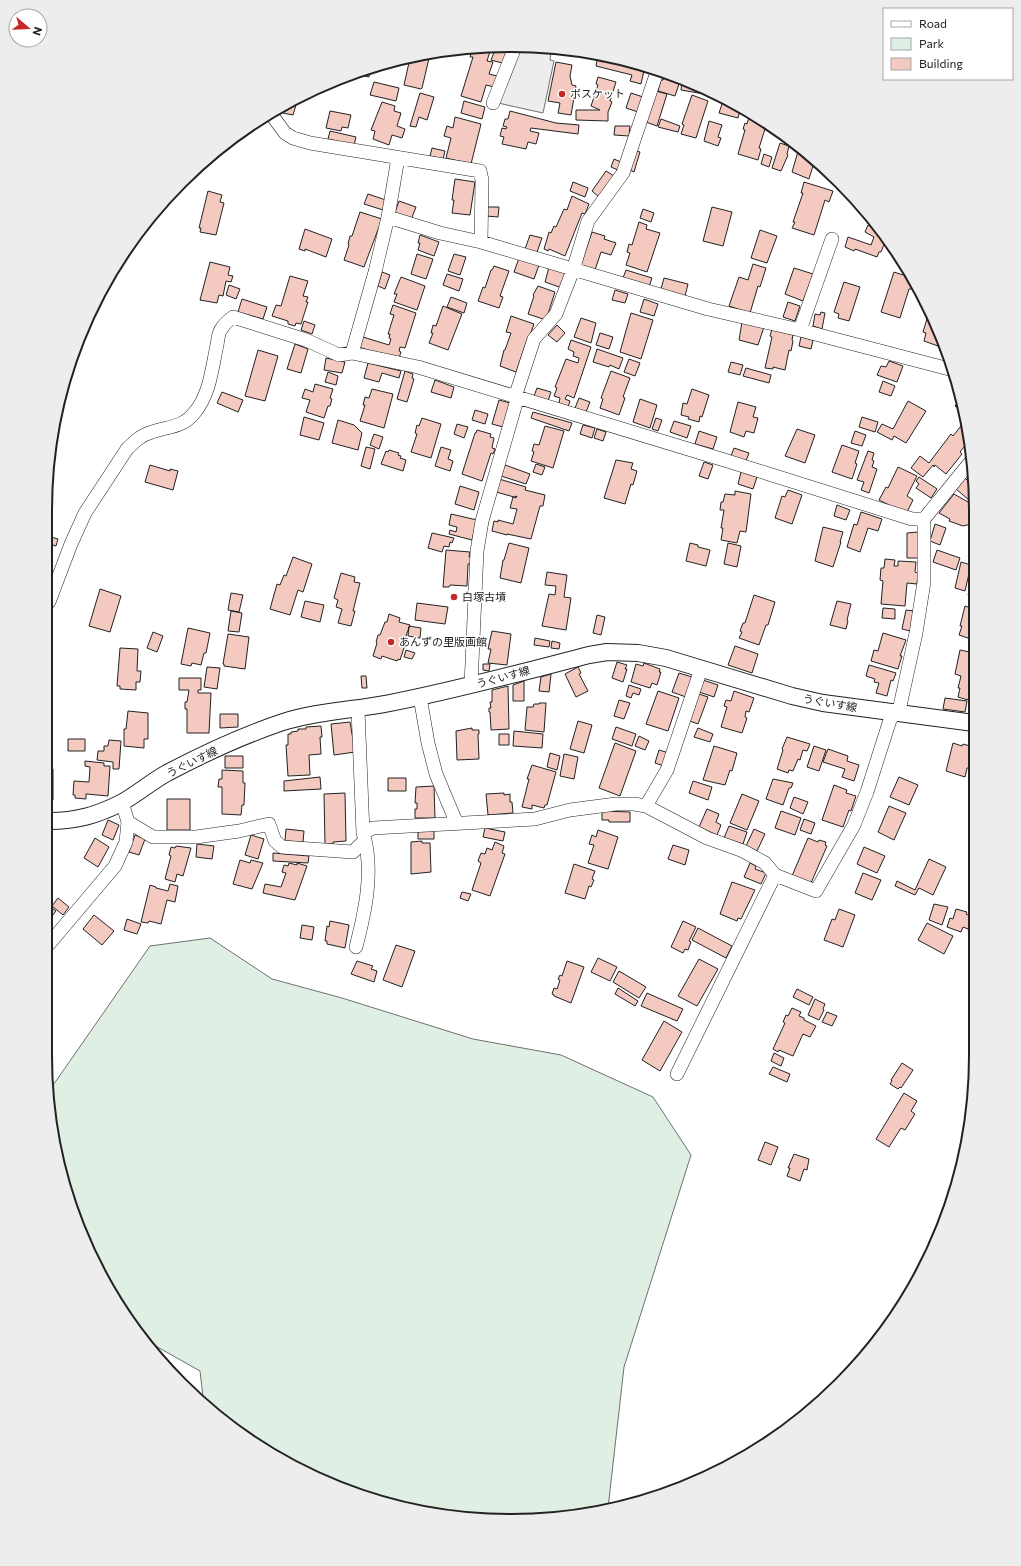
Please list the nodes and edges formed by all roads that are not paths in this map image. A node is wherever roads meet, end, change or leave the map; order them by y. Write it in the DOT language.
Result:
graph roads {
  1 [pos="513,52"];
  2 [pos="656,75"];
  3 [pos="493,103"];
  4 [pos="274,118"];
  5 [pos="398,158"];
  6 [pos="388,217"];
  7 [pos="832,239"];
  8 [pos="481,242"];
  9 [pos="573,270"];
  10 [pos="800,330"];
  11 [pos="352,353"];
  12 [pos="947,369"];
  13 [pos="517,398"];
  14 [pos="967,467"];
  15 [pos="924,519"];
  16 [pos="52,594"];
  17 [pos="701,669"];
  18 [pos="471,686"];
  19 [pos="420,697"];
  20 [pos="358,710"];
  21 [pos="895,713"];
  22 [pos="969,722"];
  23 [pos="122,802"];
  24 [pos="646,806"];
  25 [pos="52,821"];
  26 [pos="128,822"];
  27 [pos="457,824"];
  28 [pos="364,836"];
  29 [pos="775,875"];
  30 [pos="52,941"];
  31 [pos="356,947"];
  32 [pos="677,1074"];
  1 -- 3 [label="street"];
  2 -- 9 [label="street"];
  4 -- 5 [label="street"];
  5 -- 6 [label="street"];
  5 -- 8 [label="street"];
  6 -- 8 [label="street"];
  6 -- 11 [label="street"];
  7 -- 10 [label="street"];
  8 -- 9 [label="street"];
  9 -- 10 [label="street"];
  9 -- 13 [label="street"];
  10 -- 12 [label="street"];
  11 -- 13 [label="street"];
  11 -- 16 [label="street"];
  13 -- 15 [label="street"];
  13 -- 18 [label="street"];
  14 -- 15 [label="street"];
  15 -- 21 [label="street"];
  17 -- 18 [label="street, うぐいす線"];
  17 -- 21 [label="street, うぐいす線"];
  17 -- 24 [label="street"];
  18 -- 19 [label="street, うぐいす線"];
  19 -- 20 [label="street, うぐいす線"];
  19 -- 27 [label="street"];
  20 -- 23 [label="street, うぐいす線"];
  20 -- 28 [label="street"];
  21 -- 22 [label="street, うぐいす線"];
  21 -- 29 [label="street"];
  23 -- 25 [label="street, うぐいす線"];
  23 -- 26 [label="street"];
  24 -- 27 [label="street"];
  24 -- 29 [label="street"];
  26 -- 28 [label="street"];
  26 -- 30 [label="street"];
  27 -- 28 [label="street"];
  28 -- 31 [label="street"];
  29 -- 32 [label="street"];
}
